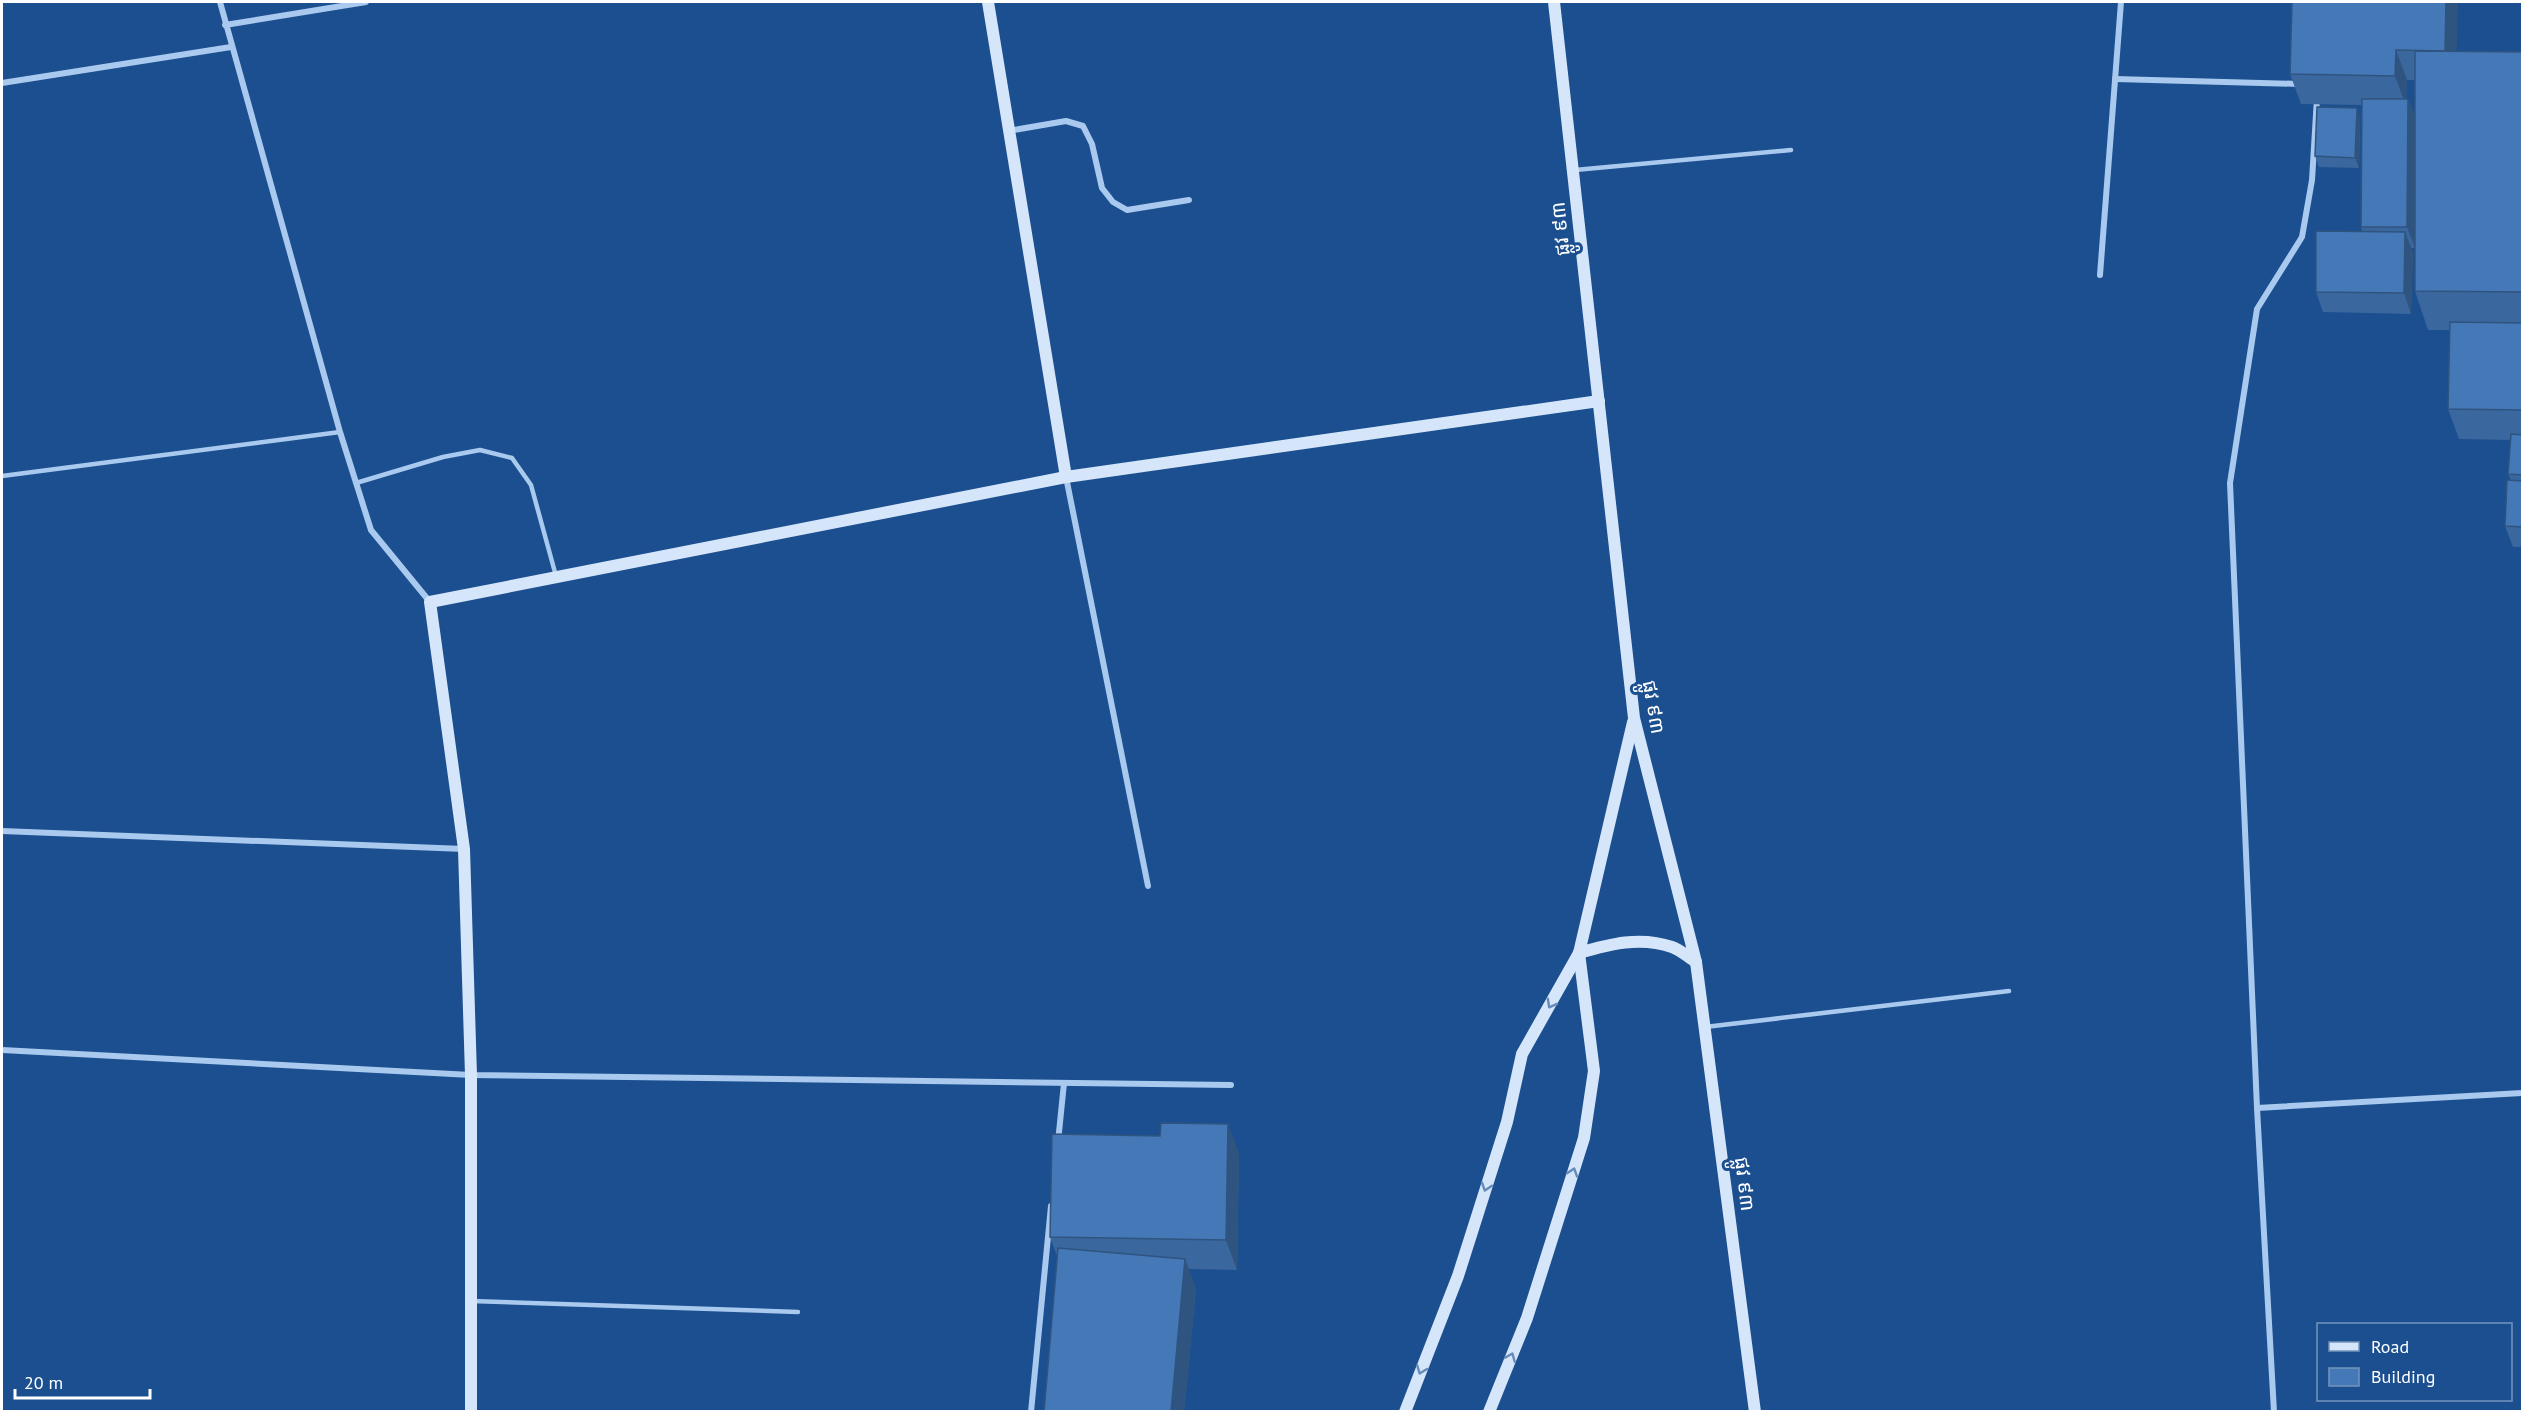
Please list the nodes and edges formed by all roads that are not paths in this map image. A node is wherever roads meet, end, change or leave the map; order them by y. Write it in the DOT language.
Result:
graph roads {
  1 [pos="220,2"];
  2 [pos="366,2"];
  3 [pos="988,2"];
  4 [pos="1554,2"];
  5 [pos="2121,2"];
  6 [pos="225,25"];
  7 [pos="231,46"];
  8 [pos="2115,79"];
  9 [pos="2,83"];
  10 [pos="2305,84"];
  11 [pos="2317,84"];
  12 [pos="1008,131"];
  13 [pos="1791,150"];
  14 [pos="1573,170"];
  15 [pos="1189,200"];
  16 [pos="2100,274"];
  17 [pos="1599,401"];
  18 [pos="340,432"];
  19 [pos="2,476"];
  20 [pos="1066,477"];
  21 [pos="356,483"];
  22 [pos="556,578"];
  23 [pos="430,602"];
  24 [pos="1634,718"];
  25 [pos="2,831"];
  26 [pos="464,849"];
  27 [pos="1148,886"];
  28 [pos="1579,953"];
  29 [pos="1696,962"];
  30 [pos="2009,991"];
  31 [pos="1705,1026"];
  32 [pos="2,1050"];
  33 [pos="471,1075"];
  34 [pos="1064,1083"];
  35 [pos="1231,1085"];
  36 [pos="2523,1093"];
  37 [pos="2257,1108"];
  38 [pos="1057,1153"];
  39 [pos="1052,1200"];
  40 [pos="471,1301"];
  41 [pos="798,1312"];
  42 [pos="471,1412"];
  43 [pos="1031,1412"];
  44 [pos="1405,1412"];
  45 [pos="1489,1412"];
  46 [pos="1755,1412"];
  47 [pos="2274,1412"];
  1 -- 6 [label="street"];
  2 -- 6 [label="street"];
  3 -- 12 [label="street"];
  4 -- 14 [label="street, ផ្លូវ ៩៣"];
  5 -- 8 [label="street"];
  6 -- 7 [label="street"];
  7 -- 9 [label="street"];
  7 -- 18 [label="street"];
  8 -- 10 [label="street"];
  8 -- 16 [label="street"];
  11 -- 37 [label="street"];
  12 -- 15 [label="street"];
  12 -- 20 [label="street"];
  13 -- 14 [label="lane"];
  14 -- 17 [label="street, ផ្លូវ ៩៣"];
  17 -- 20 [label="street"];
  17 -- 24 [label="street, ផ្លូវ ៩៣"];
  18 -- 19 [label="lane"];
  18 -- 21 [label="street"];
  20 -- 22 [label="street"];
  20 -- 27 [label="street"];
  21 -- 22 [label="lane"];
  21 -- 23 [label="street"];
  22 -- 23 [label="street"];
  23 -- 26 [label="street"];
  24 -- 28 [label="street"];
  24 -- 29 [label="street, ផ្លូវ ៩៣"];
  25 -- 26 [label="street"];
  26 -- 33 [label="street"];
  28 -- 29 [label="street"];
  28 -- 44 [label="street, one-way"];
  45 -- 28 [label="street, one-way"];
  29 -- 31 [label="street, ផ្លូវ ៩៣"];
  30 -- 31 [label="lane"];
  31 -- 46 [label="street, ផ្លូវ ៩៣"];
  32 -- 33 [label="street"];
  33 -- 34 [label="street"];
  33 -- 40 [label="street"];
  34 -- 35 [label="street"];
  34 -- 38 [label="street"];
  36 -- 37 [label="street"];
  37 -- 47 [label="street"];
  39 -- 43 [label="street"];
  40 -- 41 [label="lane"];
  40 -- 42 [label="street"];
}
